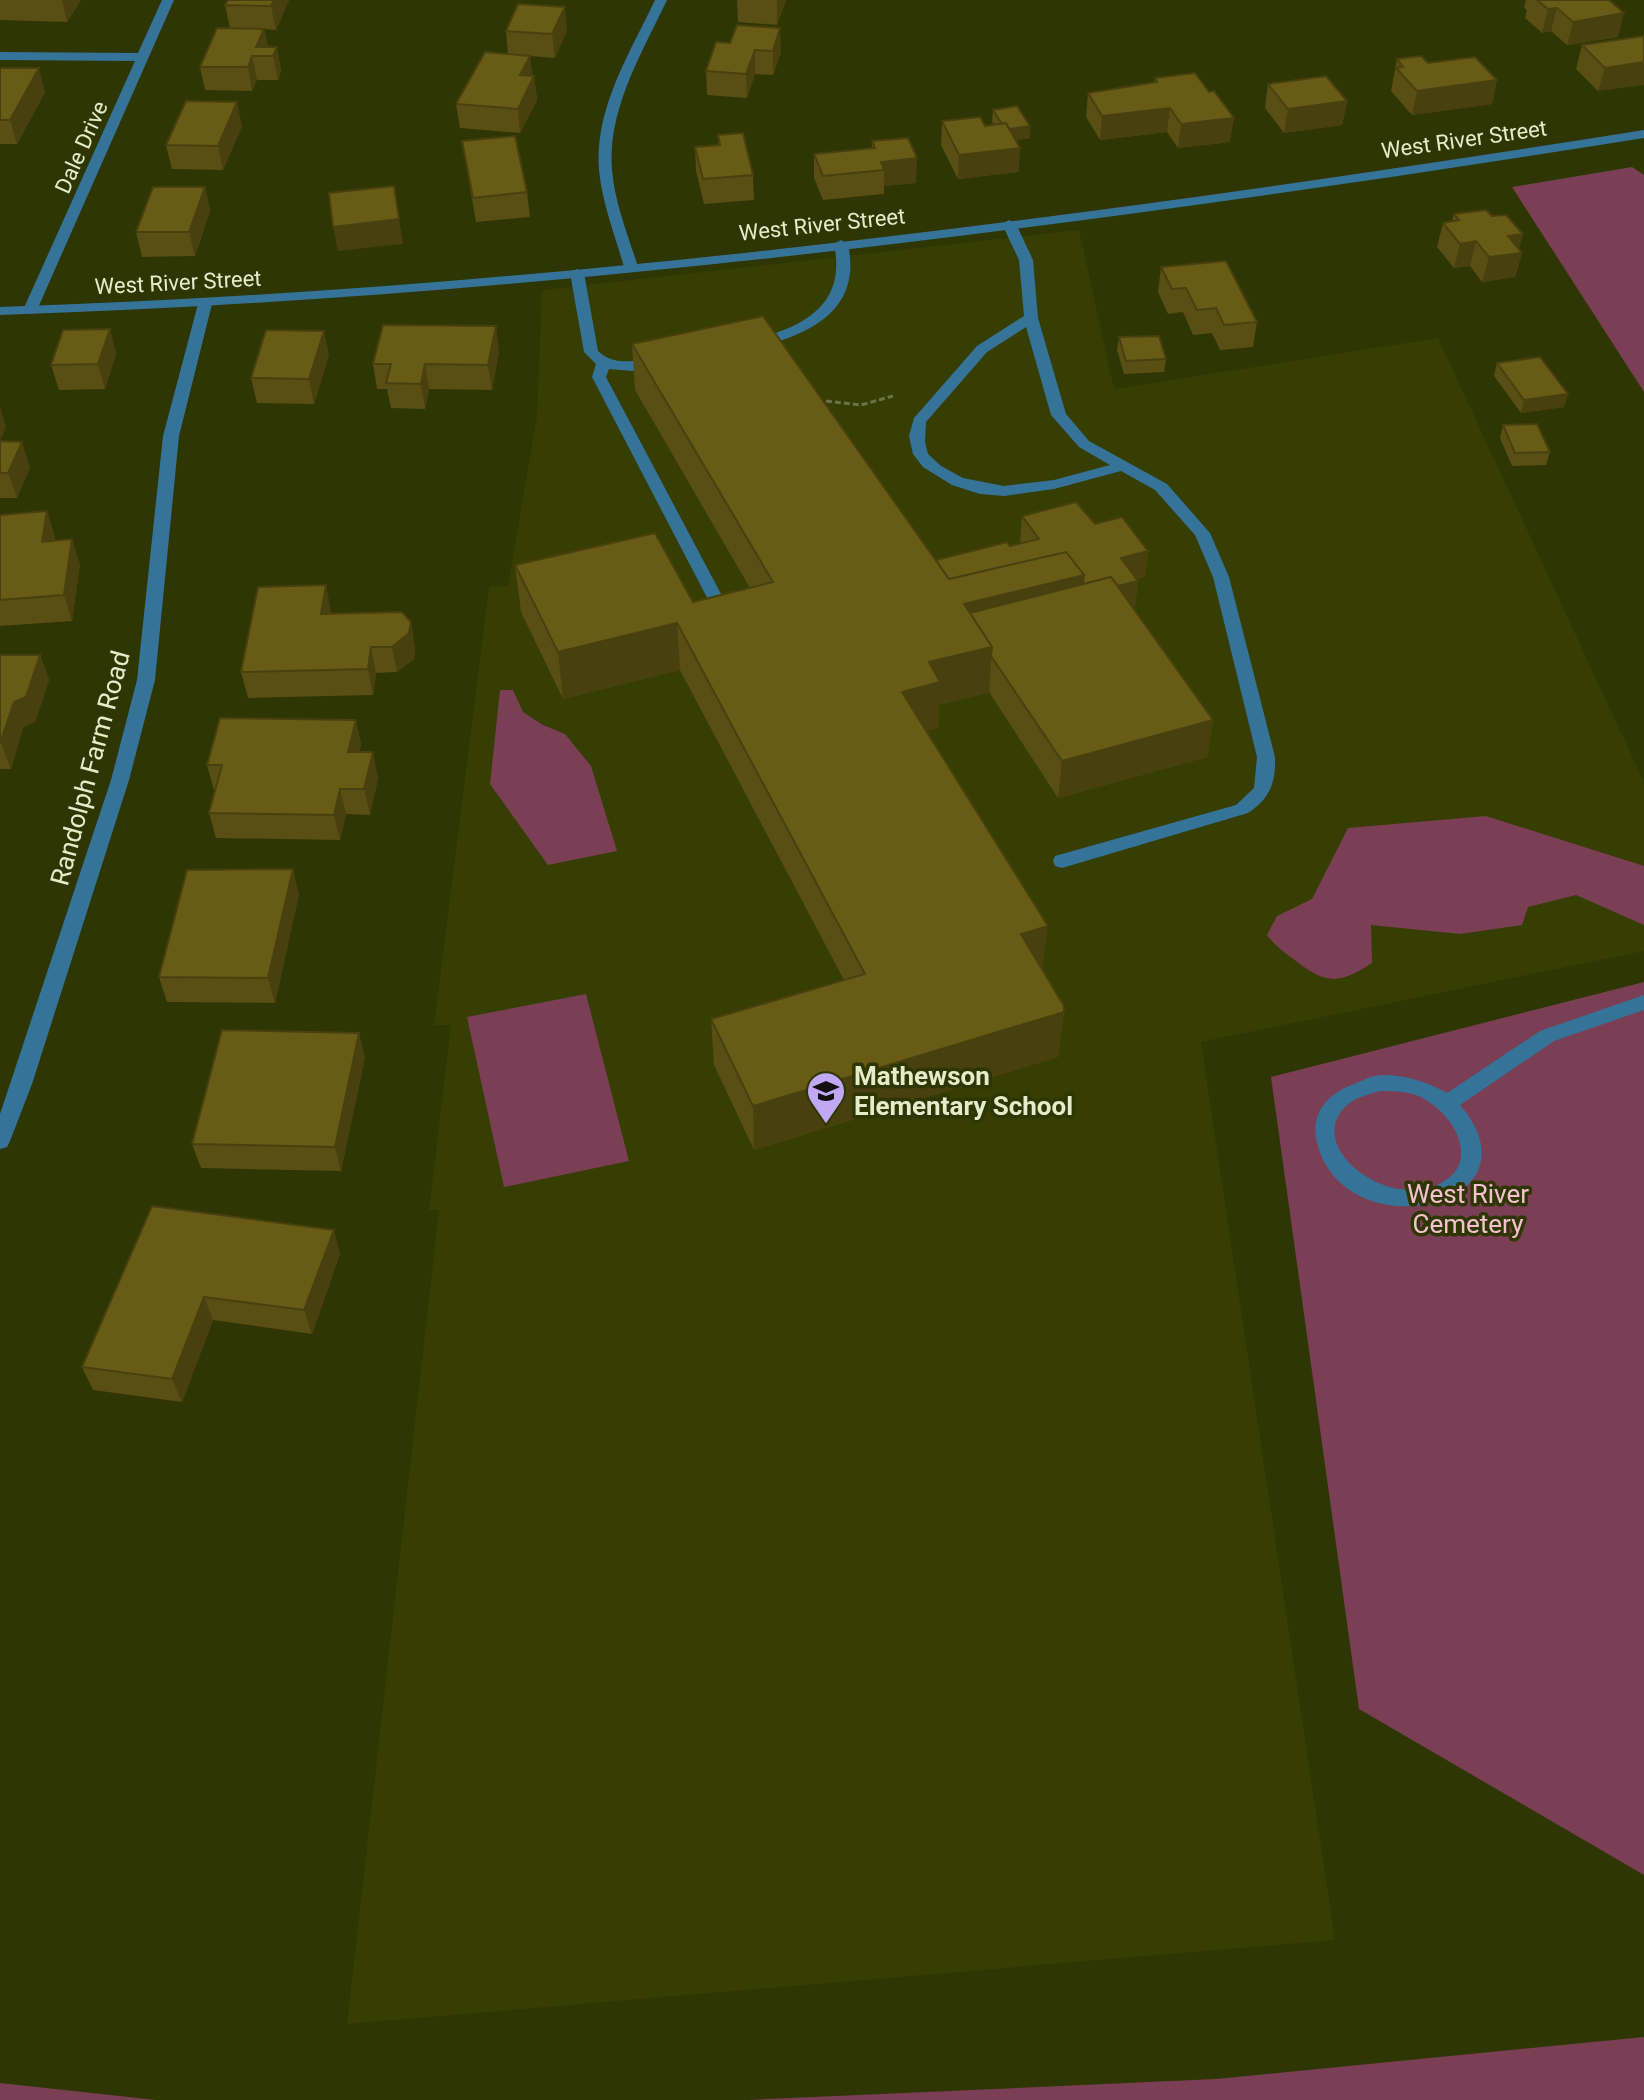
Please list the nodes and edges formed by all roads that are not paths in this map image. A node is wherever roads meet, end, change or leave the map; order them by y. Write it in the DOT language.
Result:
graph roads {
  1 [pos="168,0"];
  2 [pos="661,0"];
  3 [pos="0,56"];
  4 [pos="142,57"];
  5 [pos="1644,134"];
  6 [pos="1009,224"];
  7 [pos="841,244"];
  8 [pos="631,267"];
  9 [pos="577,273"];
  10 [pos="205,304"];
  11 [pos="30,310"];
  12 [pos="0,311"];
  13 [pos="1031,318"];
  14 [pos="736,348"];
  15 [pos="681,360"];
  16 [pos="604,363"];
  17 [pos="1126,465"];
  18 [pos="721,609"];
  19 [pos="1062,861"];
  20 [pos="1644,1002"];
  21 [pos="1447,1104"];
  22 [pos="0,1141"];
  1 -- 4 [label="street, Dale Drive"];
  2 -- 8 [label="street"];
  3 -- 4 [label="street"];
  4 -- 11 [label="street, Dale Drive"];
  5 -- 6 [label="street, West River Street"];
  6 -- 7 [label="street, West River Street"];
  6 -- 13 [label="street"];
  7 -- 8 [label="street, West River Street"];
  7 -- 14 [label="street"];
  8 -- 9 [label="street, West River Street"];
  9 -- 10 [label="street, West River Street"];
  9 -- 16 [label="street"];
  10 -- 11 [label="street, West River Street"];
  10 -- 22 [label="street, Randolph Farm Road"];
  11 -- 12 [label="street, West River Street"];
  13 -- 17 [label="street"];
  13 -- 17 [label="street"];
  15 -- 16 [label="street"];
  16 -- 18 [label="street"];
  17 -- 19 [label="street"];
  20 -- 21 [label="street"];
  21 -- 21 [label="street"];
}
